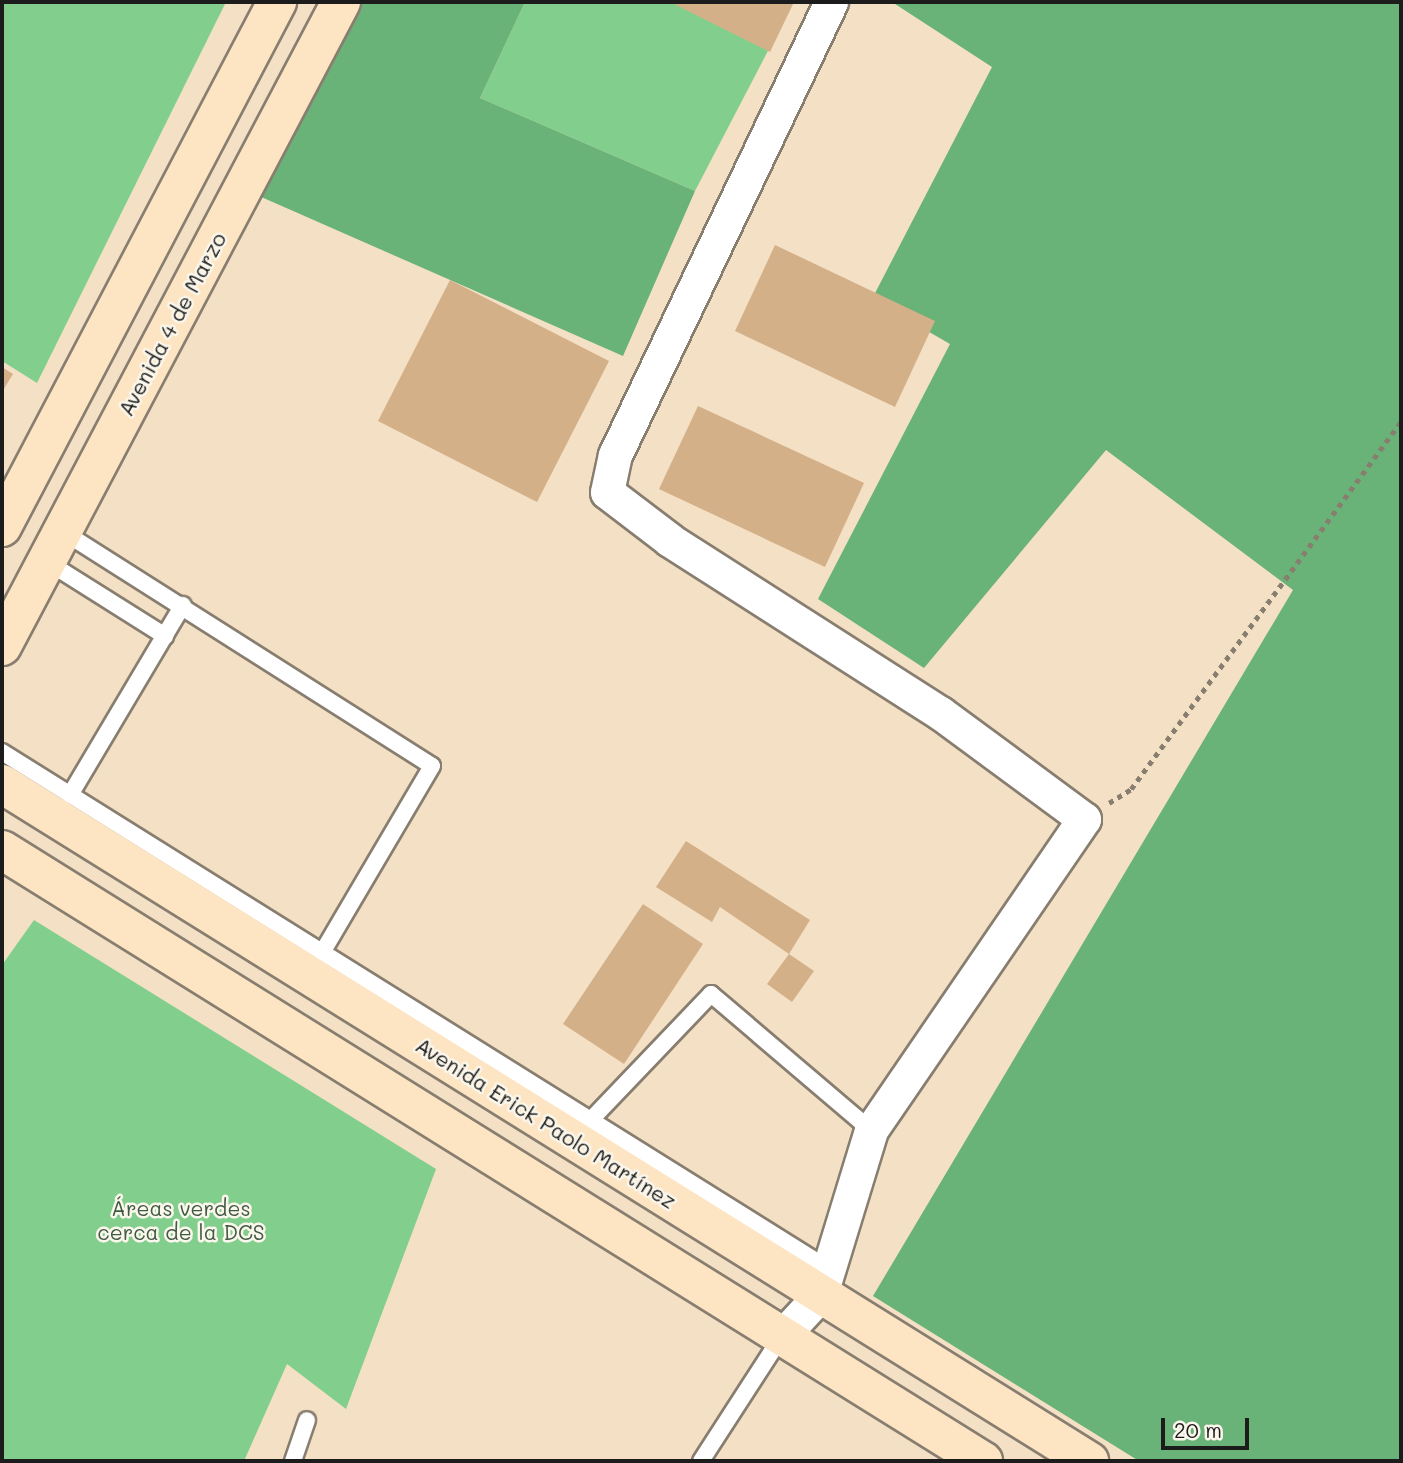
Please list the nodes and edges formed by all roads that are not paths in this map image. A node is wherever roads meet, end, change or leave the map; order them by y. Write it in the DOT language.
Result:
graph roads {
  1 [pos="277,2"];
  2 [pos="341,2"];
  3 [pos="831,2"];
  4 [pos="2,527"];
  5 [pos="54,546"];
  6 [pos="183,605"];
  7 [pos="164,636"];
  8 [pos="2,646"];
  9 [pos="2,752"];
  10 [pos="2,784"];
  11 [pos="70,795"];
  12 [pos="129,848"];
  13 [pos="2,850"];
  14 [pos="322,953"];
  15 [pos="490,1073"];
  16 [pos="582,1130"];
  17 [pos="871,1130"];
  18 [pos="824,1281"];
  19 [pos="782,1336"];
  20 [pos="307,1420"];
  21 [pos="978,1460"];
  22 [pos="293,1461"];
  23 [pos="701,1461"];
  24 [pos="1089,1461"];
  1 -- 4 [label="main road"];
  2 -- 5 [label="main road, Avenida 4 de Marzo"];
  3 -- 17 [label="street"];
  5 -- 6 [label="lane"];
  5 -- 7 [label="lane"];
  5 -- 8 [label="main road, Avenida 4 de Marzo"];
  6 -- 7 [label="lane"];
  6 -- 14 [label="lane"];
  7 -- 11 [label="lane"];
  9 -- 11 [label="lane"];
  10 -- 12 [label="main road, Avenida Erick Paolo Martínez"];
  11 -- 12 [label="lane"];
  12 -- 14 [label="lane"];
  12 -- 15 [label="main road, Avenida Erick Paolo Martínez"];
  13 -- 19 [label="main road"];
  14 -- 15 [label="lane"];
  15 -- 16 [label="main road, Avenida Erick Paolo Martínez"];
  16 -- 17 [label="lane"];
  16 -- 18 [label="main road, Avenida Erick Paolo Martínez"];
  17 -- 18 [label="street"];
  18 -- 19 [label="street"];
  18 -- 24 [label="main road, Avenida Erick Paolo Martínez"];
  19 -- 21 [label="main road"];
  19 -- 23 [label="lane"];
  20 -- 22 [label="lane"];
}
